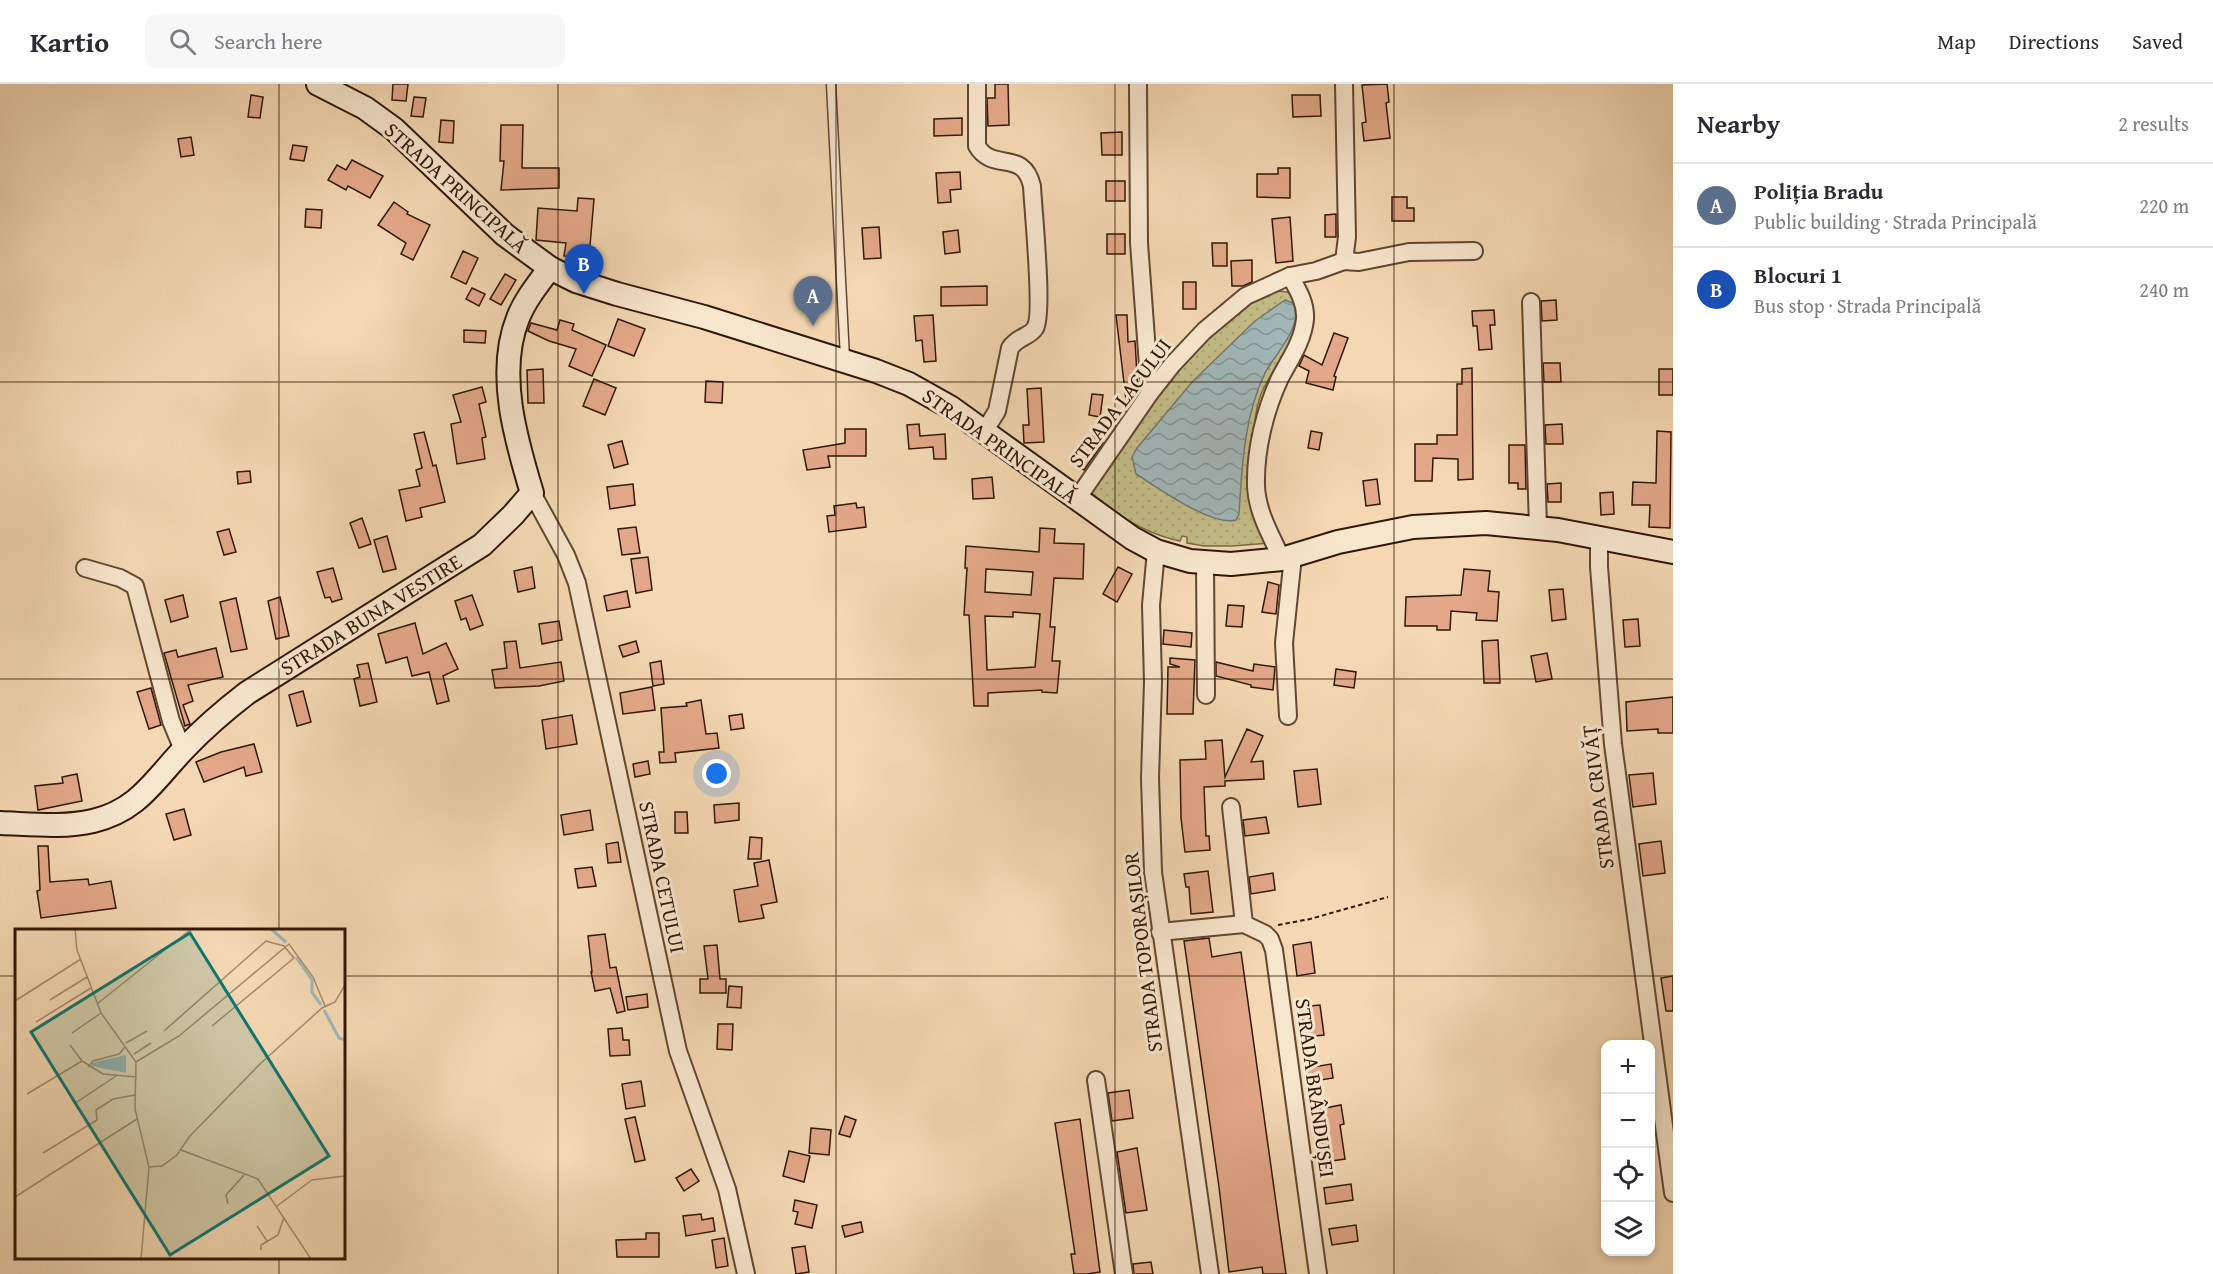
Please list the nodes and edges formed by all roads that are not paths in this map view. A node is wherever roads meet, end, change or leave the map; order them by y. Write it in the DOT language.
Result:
graph roads {
  1 [pos="318,84"];
  2 [pos="831,84"];
  3 [pos="977,84"];
  4 [pos="1138,84"];
  5 [pos="1344,84"];
  6 [pos="1474,251"];
  7 [pos="1344,261"];
  8 [pos="550,268"];
  9 [pos="1290,276"];
  10 [pos="1531,302"];
  11 [pos="845,362"];
  12 [pos="1150,393"];
  13 [pos="984,432"];
  14 [pos="532,494"];
  15 [pos="1077,499"];
  16 [pos="1538,527"];
  17 [pos="1599,537"];
  18 [pos="1156,551"];
  19 [pos="1673,552"];
  20 [pos="1287,558"];
  21 [pos="1205,564"];
  22 [pos="85,568"];
  23 [pos="1206,695"];
  24 [pos="1288,716"];
  25 [pos="183,750"];
  26 [pos="1231,807"];
  27 [pos="0,824"];
  28 [pos="1244,924"];
  29 [pos="1160,932"];
  30 [pos="1096,1080"];
  31 [pos="1673,1193"];
  32 [pos="746,1274"];
  33 [pos="1124,1274"];
  34 [pos="1210,1274"];
  35 [pos="1318,1274"];
  1 -- 8 [label="main road, STRADA PRINCIPALĂ"];
  2 -- 11 [label="lane"];
  3 -- 13 [label="street"];
  4 -- 12 [label="street"];
  5 -- 7 [label="street"];
  6 -- 7 [label="street, STRADA LACULUI"];
  7 -- 9 [label="street, STRADA LACULUI"];
  8 -- 11 [label="main road, STRADA PRINCIPALĂ"];
  8 -- 14 [label="main road"];
  9 -- 12 [label="street, STRADA LACULUI"];
  9 -- 20 [label="street"];
  10 -- 16 [label="street"];
  11 -- 13 [label="main road, STRADA PRINCIPALĂ"];
  12 -- 15 [label="street, STRADA LACULUI"];
  13 -- 15 [label="main road, STRADA PRINCIPALĂ"];
  14 -- 25 [label="main road, STRADA BUNA VESTIRE"];
  14 -- 32 [label="street, STRADA CETULUI"];
  15 -- 18 [label="main road, STRADA PRINCIPALĂ"];
  16 -- 17 [label="main road, STRADA PRINCIPALĂ"];
  16 -- 20 [label="main road, STRADA PRINCIPALĂ"];
  17 -- 19 [label="main road, STRADA PRINCIPALĂ"];
  17 -- 31 [label="street, STRADA CRIVĂȚ"];
  18 -- 21 [label="main road, STRADA PRINCIPALĂ"];
  18 -- 29 [label="street, STRADA TOPORAȘILOR"];
  20 -- 21 [label="main road, STRADA PRINCIPALĂ"];
  20 -- 24 [label="street"];
  21 -- 23 [label="street"];
  22 -- 25 [label="street"];
  25 -- 27 [label="main road, STRADA BUNA VESTIRE"];
  26 -- 28 [label="street"];
  28 -- 29 [label="street"];
  28 -- 35 [label="street, STRADA BRÂNDUȘEI"];
  29 -- 34 [label="street, STRADA TOPORAȘILOR"];
  30 -- 33 [label="street"];
}
